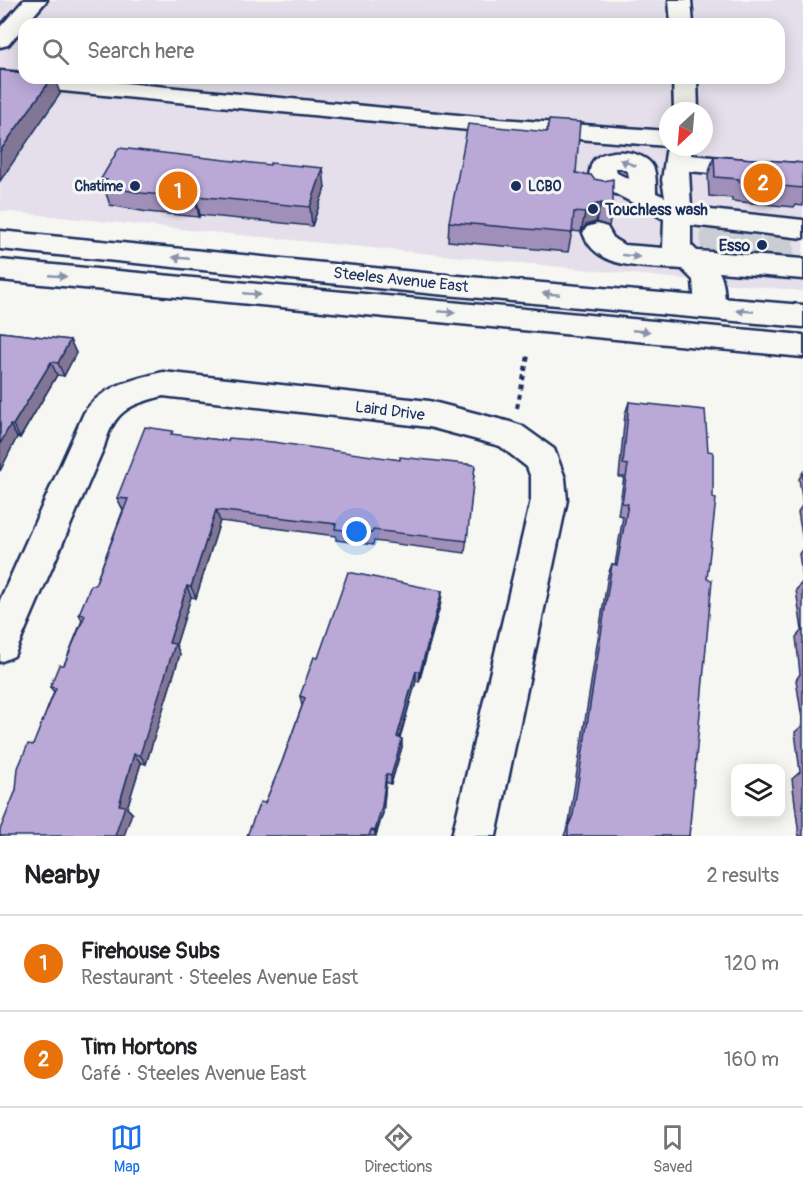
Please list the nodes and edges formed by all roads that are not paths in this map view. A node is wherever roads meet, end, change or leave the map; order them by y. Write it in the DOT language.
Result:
graph roads {
  1 [pos="36,0"];
  2 [pos="680,0"];
  3 [pos="20,18"];
  4 [pos="682,18"];
  5 [pos="18,20"];
  6 [pos="0,40"];
  7 [pos="0,78"];
  8 [pos="18,80"];
  9 [pos="62,84"];
  10 [pos="685,84"];
  11 [pos="686,102"];
  12 [pos="713,143"];
  13 [pos="659,148"];
  14 [pos="803,152"];
  15 [pos="675,156"];
  16 [pos="707,156"];
  17 [pos="803,174"];
  18 [pos="601,186"];
  19 [pos="678,215"];
  20 [pos="597,233"];
  21 [pos="0,240"];
  22 [pos="716,240"];
  23 [pos="745,243"];
  24 [pos="786,247"];
  25 [pos="688,259"];
  26 [pos="0,270"];
  27 [pos="710,307"];
  28 [pos="803,316"];
  29 [pos="803,346"];
  30 [pos="0,643"];
  31 [pos="474,836"];
  1 -- 3 [label="main road"];
  2 -- 4 [label="main road"];
  5 -- 6 [label="main road"];
  7 -- 8 [label="main road"];
  9 -- 13 [label="main road"];
  10 -- 11 [label="main road"];
  12 -- 14 [label="main road"];
  15 -- 19 [label="main road"];
  16 -- 17 [label="main road"];
  18 -- 19 [label="main road"];
  19 -- 22 [label="main road"];
  19 -- 25 [label="main road"];
  20 -- 25 [label="main road, one-way"];
  27 -- 21 [label="main road, Steeles Avenue East, one-way"];
  22 -- 23 [label="main road"];
  22 -- 23 [label="main road"];
  22 -- 25 [label="main road"];
  23 -- 24 [label="main road"];
  23 -- 24 [label="main road"];
  25 -- 27 [label="main road"];
  26 -- 29 [label="main road, Steeles Avenue East, one-way"];
  28 -- 27 [label="main road, Steeles Avenue East, one-way"];
  30 -- 31 [label="main road, Laird Drive"];
}
